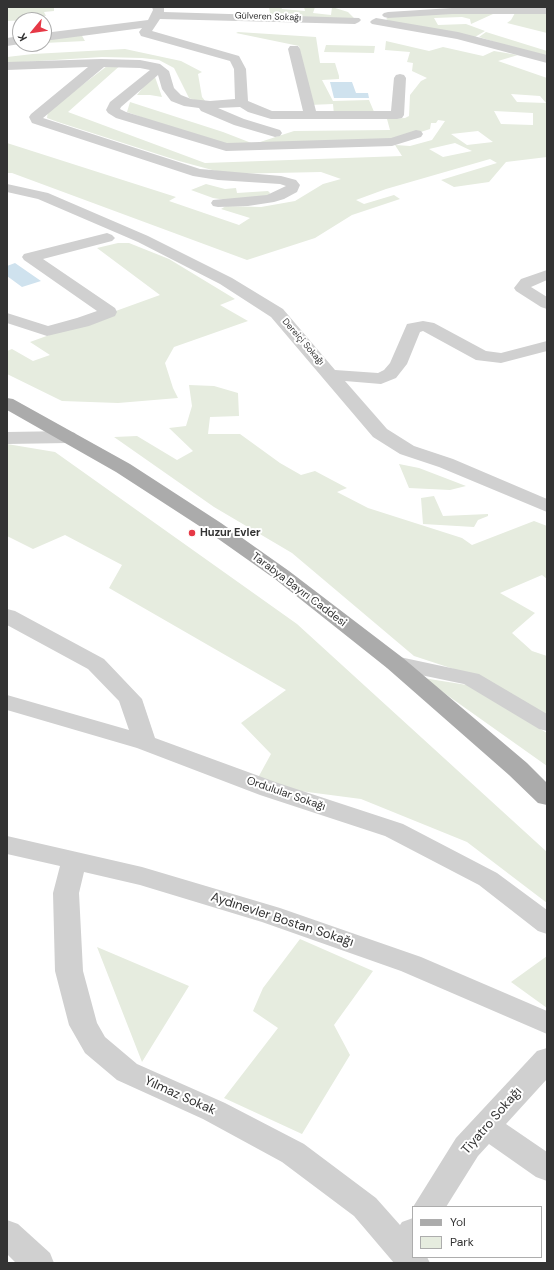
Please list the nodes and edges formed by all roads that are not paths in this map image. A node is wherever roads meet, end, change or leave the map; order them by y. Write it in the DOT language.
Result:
graph roads {
  1 [pos="335,7"];
  2 [pos="547,11"];
  3 [pos="155,15"];
  4 [pos="368,16"];
  5 [pos="52,35"];
  6 [pos="294,49"];
  7 [pos="547,59"];
  8 [pos="101,64"];
  9 [pos="7,66"];
  10 [pos="158,69"];
  11 [pos="400,78"];
  12 [pos="242,103"];
  13 [pos="199,105"];
  14 [pos="311,116"];
  15 [pos="275,133"];
  16 [pos="416,134"];
  17 [pos="7,188"];
  18 [pos="218,203"];
  19 [pos="106,238"];
  20 [pos="547,275"];
  21 [pos="547,304"];
  22 [pos="7,318"];
  23 [pos="547,346"];
  24 [pos="332,375"];
  25 [pos="7,404"];
  26 [pos="68,437"];
  27 [pos="7,438"];
  28 [pos="544,501"];
  29 [pos="7,616"];
  30 [pos="395,663"];
  31 [pos="7,702"];
  32 [pos="547,724"];
  33 [pos="145,742"];
  34 [pos="547,797"];
  35 [pos="7,845"];
  36 [pos="74,861"];
  37 [pos="547,924"];
  38 [pos="547,1024"];
  39 [pos="547,1059"];
  40 [pos="486,1126"];
  41 [pos="547,1168"];
  42 [pos="430,1206"];
  43 [pos="7,1234"];
  44 [pos="409,1248"];
  45 [pos="38,1263"];
  1 -- 4 [label="street"];
  2 -- 4 [label="street"];
  3 -- 4 [label="street, Gülveren Sokağı"];
  3 -- 5 [label="street, Gülveren Sokağı"];
  3 -- 12 [label="street"];
  4 -- 7 [label="street"];
  6 -- 14 [label="street"];
  8 -- 9 [label="street"];
  8 -- 10 [label="street"];
  8 -- 18 [label="street"];
  10 -- 13 [label="street"];
  10 -- 16 [label="street"];
  11 -- 14 [label="street"];
  12 -- 13 [label="street"];
  12 -- 14 [label="street"];
  13 -- 15 [label="street"];
  17 -- 24 [label="street, Dereiçi Sokağı"];
  19 -- 22 [label="street"];
  20 -- 21 [label="street"];
  23 -- 24 [label="street"];
  24 -- 28 [label="street, Dereiçi Sokağı"];
  25 -- 26 [label="main road, Tarabya Bayırı Caddesi"];
  26 -- 27 [label="street"];
  26 -- 30 [label="main road, Tarabya Bayırı Caddesi"];
  29 -- 33 [label="street"];
  30 -- 32 [label="street"];
  30 -- 34 [label="main road, Tarabya Bayırı Caddesi"];
  31 -- 33 [label="street, Ordulular Sokağı"];
  33 -- 37 [label="street, Ordulular Sokağı"];
  35 -- 36 [label="street, Aydınevler Bostan Sokağı"];
  36 -- 38 [label="street, Aydınevler Bostan Sokağı"];
  36 -- 44 [label="street, Yılmaz Sokak"];
  39 -- 40 [label="street, Tiyatro Sokağı"];
  40 -- 41 [label="street"];
  40 -- 42 [label="street, Tiyatro Sokağı"];
  43 -- 45 [label="street"];
}
